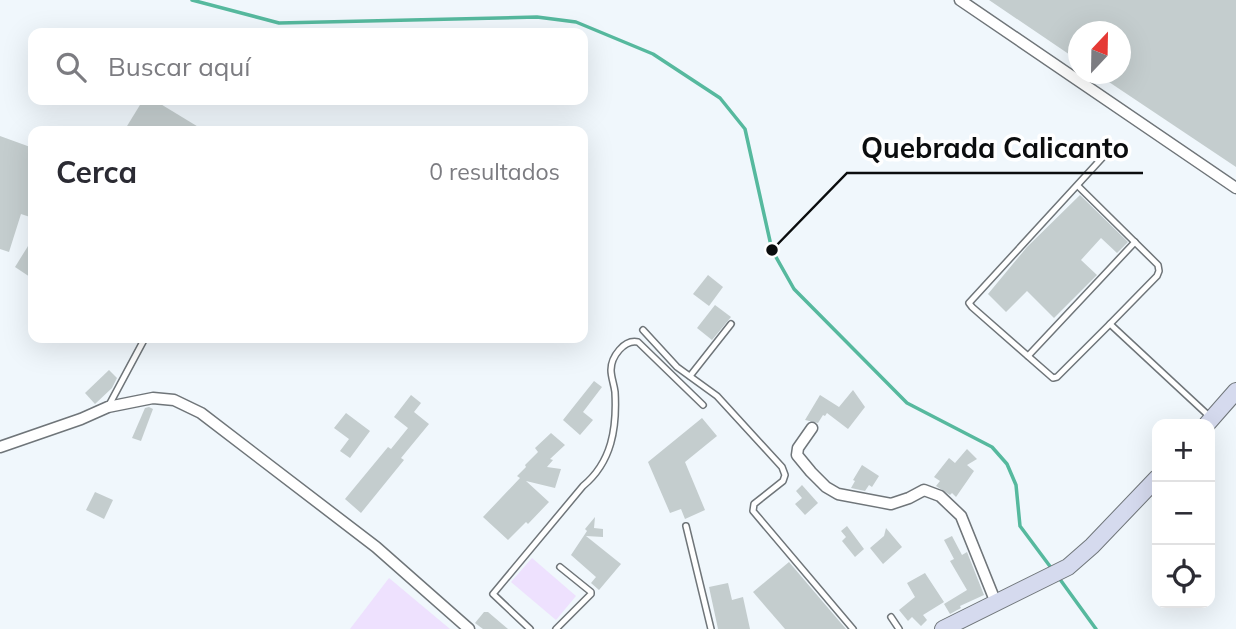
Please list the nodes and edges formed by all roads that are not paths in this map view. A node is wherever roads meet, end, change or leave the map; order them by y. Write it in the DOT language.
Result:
graph roads {
  1 [pos="960,0"];
  2 [pos="1114,145"];
  3 [pos="1079,186"];
  4 [pos="1236,188"];
  5 [pos="1135,242"];
  6 [pos="731,324"];
  7 [pos="1110,324"];
  8 [pos="643,330"];
  9 [pos="142,343"];
  10 [pos="1028,356"];
  11 [pos="690,376"];
  12 [pos="1236,391"];
  13 [pos="703,405"];
  14 [pos="108,407"];
  15 [pos="1207,419"];
  16 [pos="1211,419"];
  17 [pos="812,428"];
  18 [pos="0,447"];
  19 [pos="1153,482"];
  20 [pos="686,526"];
  21 [pos="560,567"];
  22 [pos="996,603"];
  23 [pos="891,617"];
  24 [pos="469,629"];
  25 [pos="530,629"];
  26 [pos="556,629"];
  27 [pos="711,629"];
  28 [pos="853,629"];
  29 [pos="899,629"];
  30 [pos="943,629"];
  1 -- 4 [label="street"];
  2 -- 3 [label="lane"];
  3 -- 5 [label="lane"];
  3 -- 10 [label="lane"];
  5 -- 7 [label="lane"];
  5 -- 10 [label="lane"];
  6 -- 11 [label="lane"];
  7 -- 10 [label="lane"];
  7 -- 15 [label="lane"];
  8 -- 11 [label="lane"];
  9 -- 14 [label="lane"];
  11 -- 28 [label="lane"];
  12 -- 16 [label="street"];
  13 -- 25 [label="lane"];
  14 -- 18 [label="street"];
  14 -- 24 [label="street"];
  17 -- 22 [label="street"];
  19 -- 22 [label="street"];
  20 -- 27 [label="lane"];
  21 -- 26 [label="lane"];
  22 -- 30 [label="street"];
  23 -- 29 [label="lane"];
}
